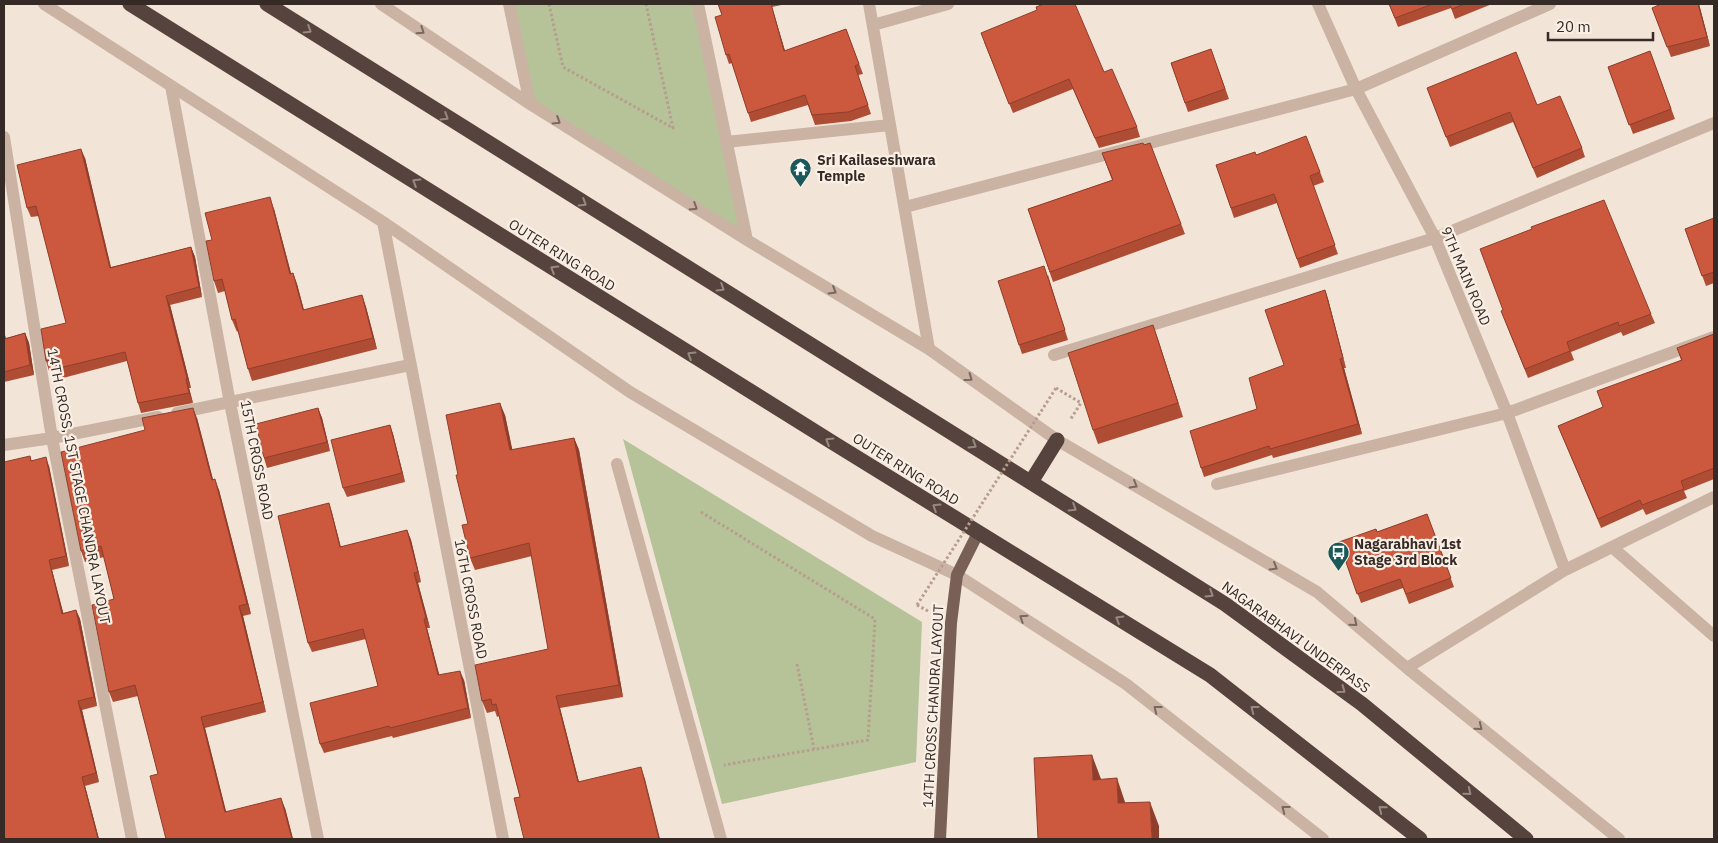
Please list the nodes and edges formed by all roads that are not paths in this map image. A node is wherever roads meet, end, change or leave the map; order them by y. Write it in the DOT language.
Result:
graph roads {
  1 [pos="44,4"];
  2 [pos="130,4"];
  3 [pos="267,4"];
  4 [pos="381,4"];
  5 [pos="509,4"];
  6 [pos="698,4"];
  7 [pos="869,4"];
  8 [pos="948,4"];
  9 [pos="1318,4"];
  10 [pos="1550,4"];
  11 [pos="873,25"];
  12 [pos="171,86"];
  13 [pos="1356,89"];
  14 [pos="530,104"];
  15 [pos="1714,123"];
  16 [pos="890,125"];
  17 [pos="4,137"];
  18 [pos="726,142"];
  19 [pos="905,207"];
  20 [pos="383,222"];
  21 [pos="1435,238"];
  22 [pos="747,240"];
  23 [pos="1714,337"];
  24 [pos="929,349"];
  25 [pos="1054,356"];
  26 [pos="410,365"];
  27 [pos="230,403"];
  28 [pos="1507,413"];
  29 [pos="52,438"];
  30 [pos="1057,440"];
  31 [pos="4,445"];
  32 [pos="617,464"];
  33 [pos="1032,482"];
  34 [pos="1217,484"];
  35 [pos="1714,497"];
  36 [pos="978,533"];
  37 [pos="1612,547"];
  38 [pos="1565,570"];
  39 [pos="957,575"];
  40 [pos="1714,636"];
  41 [pos="1407,668"];
  42 [pos="132,839"];
  43 [pos="318,839"];
  44 [pos="503,839"];
  45 [pos="721,839"];
  46 [pos="940,839"];
  47 [pos="1323,839"];
  48 [pos="1420,839"];
  49 [pos="1526,839"];
  50 [pos="1620,839"];
  1 -- 12 [label="street"];
  36 -- 2 [label="highway, OUTER RING ROAD, one-way"];
  3 -- 33 [label="highway, one-way"];
  4 -- 14 [label="street, one-way"];
  5 -- 14 [label="street"];
  6 -- 18 [label="street"];
  7 -- 11 [label="street"];
  8 -- 11 [label="street"];
  9 -- 13 [label="street, 9TH MAIN ROAD"];
  10 -- 13 [label="street"];
  11 -- 16 [label="street"];
  12 -- 20 [label="street"];
  12 -- 27 [label="street, 15TH CROSS ROAD"];
  13 -- 19 [label="street"];
  13 -- 21 [label="street, 9TH MAIN ROAD"];
  14 -- 22 [label="street, one-way"];
  15 -- 21 [label="street"];
  16 -- 18 [label="street"];
  16 -- 19 [label="street"];
  17 -- 29 [label="street, 14TH CROSS, 1ST STAGE CHANDRA LAYOUT"];
  18 -- 22 [label="street"];
  19 -- 24 [label="street"];
  20 -- 26 [label="street, 16TH CROSS ROAD"];
  20 -- 39 [label="street"];
  21 -- 25 [label="street"];
  21 -- 28 [label="street, 9TH MAIN ROAD"];
  22 -- 24 [label="street, one-way"];
  23 -- 28 [label="street"];
  24 -- 30 [label="street, one-way"];
  26 -- 27 [label="street"];
  26 -- 44 [label="street, 16TH CROSS ROAD"];
  27 -- 29 [label="street"];
  27 -- 43 [label="street, 15TH CROSS ROAD"];
  28 -- 34 [label="street"];
  28 -- 38 [label="street, 9TH MAIN ROAD"];
  29 -- 31 [label="street"];
  29 -- 42 [label="street, 14TH CROSS, 1ST STAGE CHANDRA LAYOUT"];
  30 -- 33 [label="highway"];
  30 -- 41 [label="street, one-way"];
  32 -- 45 [label="street"];
  33 -- 49 [label="highway, NAGARABHAVI UNDERPASS, one-way"];
  35 -- 37 [label="street"];
  36 -- 39 [label="main road, 14TH CROSS CHANDRA LAYOUT"];
  48 -- 36 [label="highway, one-way"];
  37 -- 38 [label="street"];
  37 -- 40 [label="street"];
  38 -- 41 [label="street"];
  39 -- 46 [label="main road, 14TH CROSS CHANDRA LAYOUT"];
  47 -- 39 [label="street, one-way"];
  41 -- 50 [label="street, one-way"];
}
